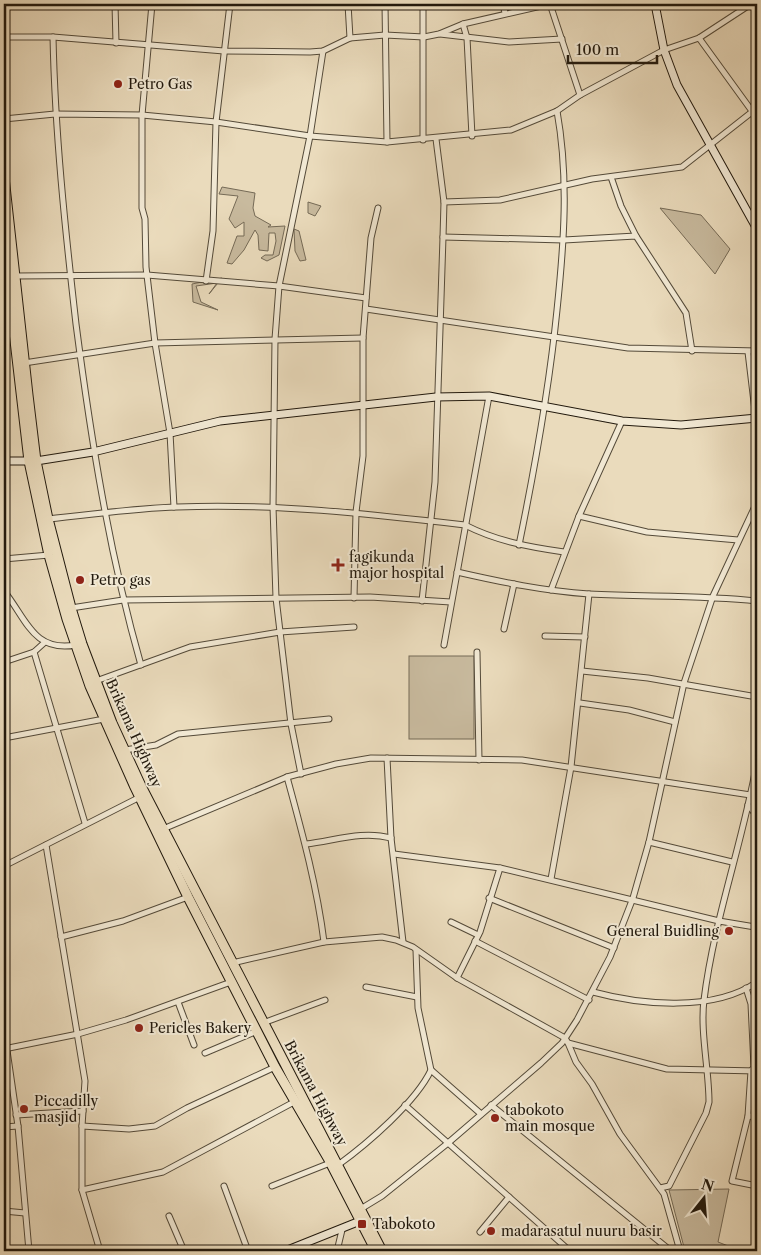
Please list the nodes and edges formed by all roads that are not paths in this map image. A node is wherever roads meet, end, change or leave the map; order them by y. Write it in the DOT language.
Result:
graph roads {
  1 [pos="115,4"];
  2 [pos="152,4"];
  3 [pos="230,4"];
  4 [pos="348,4"];
  5 [pos="385,4"];
  6 [pos="423,4"];
  7 [pos="502,4"];
  8 [pos="550,4"];
  9 [pos="655,4"];
  10 [pos="751,4"];
  11 [pos="504,13"];
  12 [pos="463,24"];
  13 [pos="439,34"];
  14 [pos="385,35"];
  15 [pos="4,36"];
  16 [pos="424,37"];
  17 [pos="53,38"];
  18 [pos="350,38"];
  19 [pos="467,38"];
  20 [pos="699,38"];
  21 [pos="562,39"];
  22 [pos="116,43"];
  23 [pos="148,46"];
  24 [pos="664,50"];
  25 [pos="224,51"];
  26 [pos="323,51"];
  27 [pos="580,95"];
  28 [pos="757,108"];
  29 [pos="557,110"];
  30 [pos="752,112"];
  31 [pos="55,114"];
  32 [pos="142,115"];
  33 [pos="757,118"];
  34 [pos="4,119"];
  35 [pos="216,122"];
  36 [pos="310,136"];
  37 [pos="472,136"];
  38 [pos="436,139"];
  39 [pos="424,140"];
  40 [pos="387,142"];
  41 [pos="710,146"];
  42 [pos="4,177"];
  43 [pos="611,177"];
  44 [pos="565,185"];
  45 [pos="444,202"];
  46 [pos="378,208"];
  47 [pos="757,229"];
  48 [pos="636,236"];
  49 [pos="443,237"];
  50 [pos="564,240"];
  51 [pos="4,246"];
  52 [pos="147,275"];
  53 [pos="14,276"];
  54 [pos="71,277"];
  55 [pos="206,281"];
  56 [pos="279,286"];
  57 [pos="366,298"];
  58 [pos="366,309"];
  59 [pos="439,319"];
  60 [pos="363,338"];
  61 [pos="555,338"];
  62 [pos="275,339"];
  63 [pos="155,343"];
  64 [pos="692,350"];
  65 [pos="757,351"];
  66 [pos="748,352"];
  67 [pos="80,354"];
  68 [pos="24,363"];
  69 [pos="489,396"];
  70 [pos="436,397"];
  71 [pos="364,405"];
  72 [pos="546,406"];
  73 [pos="274,415"];
  74 [pos="756,418"];
  75 [pos="622,421"];
  76 [pos="170,433"];
  77 [pos="93,452"];
  78 [pos="4,461"];
  79 [pos="33,461"];
  80 [pos="757,502"];
  81 [pos="174,507"];
  82 [pos="273,507"];
  83 [pos="356,512"];
  84 [pos="106,514"];
  85 [pos="579,516"];
  86 [pos="48,519"];
  87 [pos="430,521"];
  88 [pos="465,525"];
  89 [pos="738,540"];
  90 [pos="518,546"];
  91 [pos="564,552"];
  92 [pos="49,555"];
  93 [pos="4,560"];
  94 [pos="457,572"];
  95 [pos="514,584"];
  96 [pos="551,590"];
  97 [pos="4,591"];
  98 [pos="589,594"];
  99 [pos="713,596"];
  100 [pos="276,598"];
  101 [pos="354,598"];
  102 [pos="123,600"];
  103 [pos="422,600"];
  104 [pos="757,601"];
  105 [pos="451,602"];
  106 [pos="70,608"];
  107 [pos="354,627"];
  108 [pos="504,629"];
  109 [pos="280,632"];
  110 [pos="545,636"];
  111 [pos="585,637"];
  112 [pos="44,643"];
  113 [pos="79,644"];
  114 [pos="444,645"];
  115 [pos="34,652"];
  116 [pos="476,652"];
  117 [pos="4,662"];
  118 [pos="141,664"];
  119 [pos="582,671"];
  120 [pos="96,680"];
  121 [pos="684,683"];
  122 [pos="757,697"];
  123 [pos="580,703"];
  124 [pos="104,719"];
  125 [pos="330,719"];
  126 [pos="675,722"];
  127 [pos="291,724"];
  128 [pos="58,729"];
  129 [pos="4,738"];
  130 [pos="125,750"];
  131 [pos="387,758"];
  132 [pos="479,760"];
  133 [pos="757,762"];
  134 [pos="571,767"];
  135 [pos="300,774"];
  136 [pos="287,777"];
  137 [pos="661,781"];
  138 [pos="754,796"];
  139 [pos="140,797"];
  140 [pos="748,805"];
  141 [pos="757,816"];
  142 [pos="85,823"];
  143 [pos="163,829"];
  144 [pos="392,838"];
  145 [pos="649,842"];
  146 [pos="306,844"];
  147 [pos="46,845"];
  148 [pos="177,852"];
  149 [pos="394,854"];
  150 [pos="168,856"];
  151 [pos="732,862"];
  152 [pos="4,866"];
  153 [pos="500,868"];
  154 [pos="551,879"];
  155 [pos="188,897"];
  156 [pos="489,898"];
  157 [pos="632,898"];
  158 [pos="719,921"];
  159 [pos="450,922"];
  160 [pos="755,926"];
  161 [pos="478,935"];
  162 [pos="61,937"];
  163 [pos="475,941"];
  164 [pos="324,942"];
  165 [pos="404,942"];
  166 [pos="614,948"];
  167 [pos="416,950"];
  168 [pos="232,963"];
  169 [pos="458,978"];
  170 [pos="231,982"];
  171 [pos="757,982"];
  172 [pos="366,987"];
  173 [pos="748,987"];
  174 [pos="757,988"];
  175 [pos="593,992"];
  176 [pos="417,997"];
  177 [pos="325,1000"];
  178 [pos="589,1000"];
  179 [pos="178,1002"];
  180 [pos="704,1002"];
  181 [pos="260,1027"];
  182 [pos="4,1030"];
  183 [pos="78,1034"];
  184 [pos="566,1040"];
  185 [pos="194,1045"];
  186 [pos="5,1049"];
  187 [pos="205,1053"];
  188 [pos="275,1067"];
  189 [pos="706,1069"];
  190 [pos="431,1070"];
  191 [pos="754,1071"];
  192 [pos="294,1102"];
  193 [pos="405,1105"];
  194 [pos="491,1105"];
  195 [pos="84,1111"];
  196 [pos="481,1114"];
  197 [pos="16,1115"];
  198 [pos="748,1116"];
  199 [pos="757,1118"];
  200 [pos="18,1126"];
  201 [pos="82,1126"];
  202 [pos="4,1127"];
  203 [pos="448,1143"];
  204 [pos="334,1164"];
  205 [pos="224,1186"];
  206 [pos="272,1186"];
  207 [pos="669,1186"];
  208 [pos="757,1186"];
  209 [pos="660,1188"];
  210 [pos="82,1190"];
  211 [pos="509,1197"];
  212 [pos="666,1197"];
  213 [pos="359,1210"];
  214 [pos="4,1211"];
  215 [pos="25,1213"];
  216 [pos="169,1216"];
  217 [pos="363,1220"];
  218 [pos="342,1230"];
  219 [pos="480,1232"];
  220 [pos="29,1251"];
  221 [pos="100,1251"];
  222 [pos="184,1251"];
  223 [pos="248,1251"];
  224 [pos="284,1251"];
  225 [pos="338,1251"];
  226 [pos="376,1251"];
  227 [pos="382,1251"];
  228 [pos="570,1251"];
  229 [pos="672,1251"];
  230 [pos="680,1251"];
  1 -- 22 [label="street"];
  2 -- 23 [label="street"];
  3 -- 25 [label="street"];
  4 -- 18 [label="street"];
  5 -- 14 [label="street"];
  6 -- 16 [label="street"];
  7 -- 11 [label="street"];
  8 -- 11 [label="street"];
  8 -- 21 [label="street"];
  9 -- 24 [label="street"];
  10 -- 20 [label="street"];
  11 -- 12 [label="street"];
  12 -- 13 [label="street"];
  12 -- 19 [label="street"];
  13 -- 16 [label="street"];
  13 -- 19 [label="street"];
  14 -- 16 [label="street"];
  14 -- 18 [label="street"];
  14 -- 40 [label="street"];
  15 -- 17 [label="street"];
  16 -- 39 [label="street"];
  17 -- 22 [label="street"];
  17 -- 31 [label="street"];
  18 -- 26 [label="street"];
  19 -- 21 [label="street"];
  19 -- 37 [label="street"];
  20 -- 24 [label="street"];
  20 -- 30 [label="street"];
  21 -- 27 [label="street"];
  22 -- 23 [label="street"];
  23 -- 25 [label="street"];
  23 -- 32 [label="street"];
  24 -- 27 [label="street"];
  24 -- 41 [label="street"];
  25 -- 26 [label="street"];
  25 -- 35 [label="street"];
  26 -- 36 [label="street"];
  27 -- 29 [label="street"];
  28 -- 30 [label="street"];
  29 -- 37 [label="street"];
  29 -- 44 [label="street"];
  30 -- 33 [label="street"];
  30 -- 41 [label="street"];
  31 -- 32 [label="street"];
  31 -- 34 [label="street"];
  31 -- 54 [label="street"];
  32 -- 35 [label="street"];
  32 -- 52 [label="street"];
  35 -- 36 [label="street"];
  35 -- 55 [label="street"];
  36 -- 40 [label="street"];
  36 -- 56 [label="street"];
  37 -- 38 [label="street"];
  38 -- 39 [label="street"];
  38 -- 45 [label="street"];
  39 -- 40 [label="street"];
  41 -- 43 [label="street"];
  41 -- 47 [label="street"];
  42 -- 53 [label="highway, Brikama Highway"];
  43 -- 44 [label="street"];
  43 -- 48 [label="street"];
  44 -- 45 [label="street"];
  44 -- 50 [label="street"];
  45 -- 49 [label="street"];
  46 -- 57 [label="street"];
  48 -- 50 [label="street"];
  48 -- 64 [label="street"];
  49 -- 50 [label="street"];
  49 -- 59 [label="street"];
  50 -- 61 [label="street"];
  51 -- 79 [label="highway, Brikama Highway"];
  52 -- 54 [label="street"];
  52 -- 55 [label="street"];
  52 -- 63 [label="street"];
  53 -- 54 [label="street"];
  53 -- 68 [label="highway, Brikama Highway"];
  54 -- 67 [label="street"];
  55 -- 56 [label="street"];
  56 -- 57 [label="street"];
  56 -- 62 [label="street"];
  57 -- 58 [label="street"];
  58 -- 59 [label="street"];
  58 -- 60 [label="street"];
  59 -- 61 [label="street"];
  59 -- 70 [label="street"];
  60 -- 62 [label="street"];
  60 -- 71 [label="street"];
  61 -- 64 [label="street"];
  61 -- 72 [label="street"];
  62 -- 63 [label="street"];
  62 -- 73 [label="street"];
  63 -- 67 [label="street"];
  63 -- 76 [label="street"];
  64 -- 66 [label="street"];
  65 -- 66 [label="street"];
  66 -- 74 [label="street"];
  67 -- 68 [label="street"];
  67 -- 77 [label="street"];
  68 -- 79 [label="highway, Brikama Highway"];
  69 -- 70 [label="street"];
  69 -- 72 [label="street"];
  69 -- 88 [label="street"];
  70 -- 71 [label="street"];
  70 -- 87 [label="street"];
  71 -- 73 [label="street"];
  71 -- 83 [label="street"];
  72 -- 75 [label="street"];
  72 -- 90 [label="street"];
  73 -- 76 [label="street"];
  73 -- 82 [label="street"];
  74 -- 75 [label="street"];
  75 -- 85 [label="street"];
  76 -- 77 [label="street"];
  76 -- 81 [label="street"];
  77 -- 79 [label="street"];
  77 -- 84 [label="street"];
  78 -- 79 [label="street"];
  79 -- 86 [label="highway, Brikama Highway"];
  79 -- 92 [label="highway, Brikama Highway"];
  80 -- 89 [label="street"];
  81 -- 82 [label="street"];
  81 -- 84 [label="street"];
  82 -- 83 [label="street"];
  82 -- 100 [label="street"];
  83 -- 87 [label="street"];
  83 -- 101 [label="street"];
  84 -- 86 [label="street"];
  84 -- 102 [label="street"];
  85 -- 89 [label="street"];
  85 -- 91 [label="street"];
  86 -- 106 [label="highway, Brikama Highway"];
  87 -- 88 [label="street"];
  87 -- 103 [label="street"];
  88 -- 90 [label="street"];
  88 -- 94 [label="street"];
  89 -- 99 [label="street"];
  90 -- 91 [label="street"];
  91 -- 96 [label="street"];
  92 -- 93 [label="street"];
  92 -- 113 [label="highway, Brikama Highway"];
  94 -- 95 [label="street"];
  94 -- 105 [label="street"];
  95 -- 96 [label="street"];
  95 -- 108 [label="street"];
  96 -- 98 [label="street"];
  97 -- 112 [label="street"];
  98 -- 99 [label="street"];
  98 -- 111 [label="street"];
  99 -- 104 [label="street"];
  99 -- 121 [label="street"];
  100 -- 101 [label="street"];
  100 -- 102 [label="street"];
  100 -- 109 [label="street"];
  101 -- 103 [label="street"];
  102 -- 106 [label="street"];
  102 -- 118 [label="street"];
  103 -- 105 [label="street"];
  105 -- 114 [label="street"];
  106 -- 113 [label="highway, Brikama Highway"];
  107 -- 109 [label="street"];
  109 -- 118 [label="street"];
  109 -- 127 [label="street"];
  110 -- 111 [label="street"];
  111 -- 119 [label="street"];
  112 -- 113 [label="street"];
  112 -- 115 [label="street"];
  113 -- 120 [label="highway, Brikama Highway"];
  113 -- 124 [label="highway, Brikama Highway"];
  115 -- 117 [label="street"];
  115 -- 128 [label="street"];
  116 -- 132 [label="street"];
  118 -- 120 [label="street"];
  119 -- 121 [label="street"];
  119 -- 123 [label="street"];
  120 -- 130 [label="highway, Brikama Highway"];
  121 -- 122 [label="street"];
  121 -- 126 [label="street"];
  123 -- 126 [label="street"];
  123 -- 134 [label="street"];
  124 -- 128 [label="street"];
  124 -- 139 [label="highway, Brikama Highway"];
  125 -- 127 [label="street"];
  126 -- 137 [label="street"];
  127 -- 130 [label="street"];
  127 -- 135 [label="street"];
  128 -- 129 [label="street"];
  128 -- 142 [label="street"];
  130 -- 143 [label="highway, Brikama Highway"];
  131 -- 132 [label="street"];
  131 -- 135 [label="street"];
  131 -- 144 [label="street"];
  132 -- 134 [label="street"];
  133 -- 138 [label="street"];
  134 -- 137 [label="street"];
  134 -- 154 [label="street"];
  135 -- 136 [label="street"];
  136 -- 143 [label="street"];
  136 -- 146 [label="street"];
  137 -- 138 [label="street"];
  137 -- 145 [label="street"];
  138 -- 140 [label="street"];
  139 -- 142 [label="street"];
  139 -- 150 [label="highway, Brikama Highway"];
  140 -- 141 [label="street"];
  140 -- 151 [label="street"];
  142 -- 147 [label="street"];
  143 -- 148 [label="highway, Brikama Highway"];
  144 -- 146 [label="street"];
  144 -- 149 [label="street"];
  145 -- 151 [label="street"];
  145 -- 157 [label="street"];
  146 -- 164 [label="street"];
  147 -- 152 [label="street"];
  147 -- 162 [label="street"];
  148 -- 150 [label="highway"];
  148 -- 168 [label="highway, Brikama Highway"];
  149 -- 153 [label="street"];
  149 -- 165 [label="street"];
  150 -- 155 [label="highway, Brikama Highway"];
  151 -- 158 [label="street"];
  153 -- 154 [label="street"];
  153 -- 156 [label="street"];
  154 -- 157 [label="street"];
  155 -- 162 [label="street"];
  155 -- 170 [label="highway, Brikama Highway"];
  156 -- 161 [label="street"];
  156 -- 166 [label="street"];
  157 -- 158 [label="street"];
  157 -- 166 [label="street"];
  158 -- 160 [label="street"];
  158 -- 180 [label="street"];
  159 -- 161 [label="street"];
  161 -- 163 [label="street"];
  162 -- 183 [label="street"];
  163 -- 169 [label="street"];
  163 -- 178 [label="street"];
  164 -- 165 [label="street"];
  164 -- 168 [label="street"];
  165 -- 167 [label="street"];
  166 -- 175 [label="street"];
  167 -- 169 [label="street"];
  167 -- 176 [label="street"];
  168 -- 181 [label="highway, Brikama Highway"];
  169 -- 184 [label="street"];
  170 -- 179 [label="street"];
  170 -- 181 [label="highway, Brikama Highway"];
  171 -- 173 [label="street"];
  172 -- 176 [label="street"];
  173 -- 174 [label="street"];
  173 -- 180 [label="street"];
  173 -- 191 [label="street"];
  175 -- 178 [label="street"];
  175 -- 180 [label="street"];
  176 -- 190 [label="street"];
  177 -- 181 [label="street"];
  178 -- 184 [label="street"];
  179 -- 183 [label="street"];
  179 -- 185 [label="street"];
  180 -- 189 [label="street"];
  181 -- 187 [label="street"];
  181 -- 188 [label="highway, Brikama Highway"];
  181 -- 204 [label="highway, Brikama Highway"];
  182 -- 186 [label="street"];
  183 -- 186 [label="street"];
  183 -- 195 [label="street"];
  184 -- 189 [label="street"];
  184 -- 194 [label="street"];
  184 -- 209 [label="street"];
  186 -- 197 [label="street"];
  188 -- 192 [label="highway, Brikama Highway"];
  188 -- 201 [label="street"];
  189 -- 191 [label="street"];
  189 -- 207 [label="street"];
  190 -- 193 [label="street"];
  190 -- 196 [label="street"];
  191 -- 198 [label="street"];
  192 -- 204 [label="highway, Brikama Highway"];
  192 -- 210 [label="street"];
  193 -- 203 [label="street"];
  193 -- 204 [label="street"];
  194 -- 196 [label="street"];
  194 -- 229 [label="street"];
  195 -- 197 [label="street"];
  195 -- 201 [label="street"];
  196 -- 203 [label="street"];
  197 -- 200 [label="street"];
  198 -- 199 [label="street"];
  198 -- 208 [label="street"];
  200 -- 202 [label="street"];
  200 -- 215 [label="street"];
  201 -- 210 [label="street"];
  203 -- 211 [label="street"];
  203 -- 213 [label="street"];
  204 -- 206 [label="street"];
  204 -- 213 [label="highway, Brikama Highway"];
  205 -- 223 [label="street"];
  207 -- 209 [label="street"];
  207 -- 212 [label="street"];
  209 -- 212 [label="street"];
  210 -- 221 [label="street"];
  211 -- 219 [label="street"];
  211 -- 228 [label="street"];
  212 -- 230 [label="street"];
  213 -- 217 [label="highway, Brikama Highway"];
  214 -- 215 [label="street"];
  215 -- 220 [label="street"];
  216 -- 222 [label="street"];
  217 -- 218 [label="street"];
  217 -- 226 [label="highway, Brikama Highway"];
  217 -- 227 [label="highway, Brikama Highway"];
  218 -- 224 [label="street"];
  218 -- 225 [label="street"];
}
